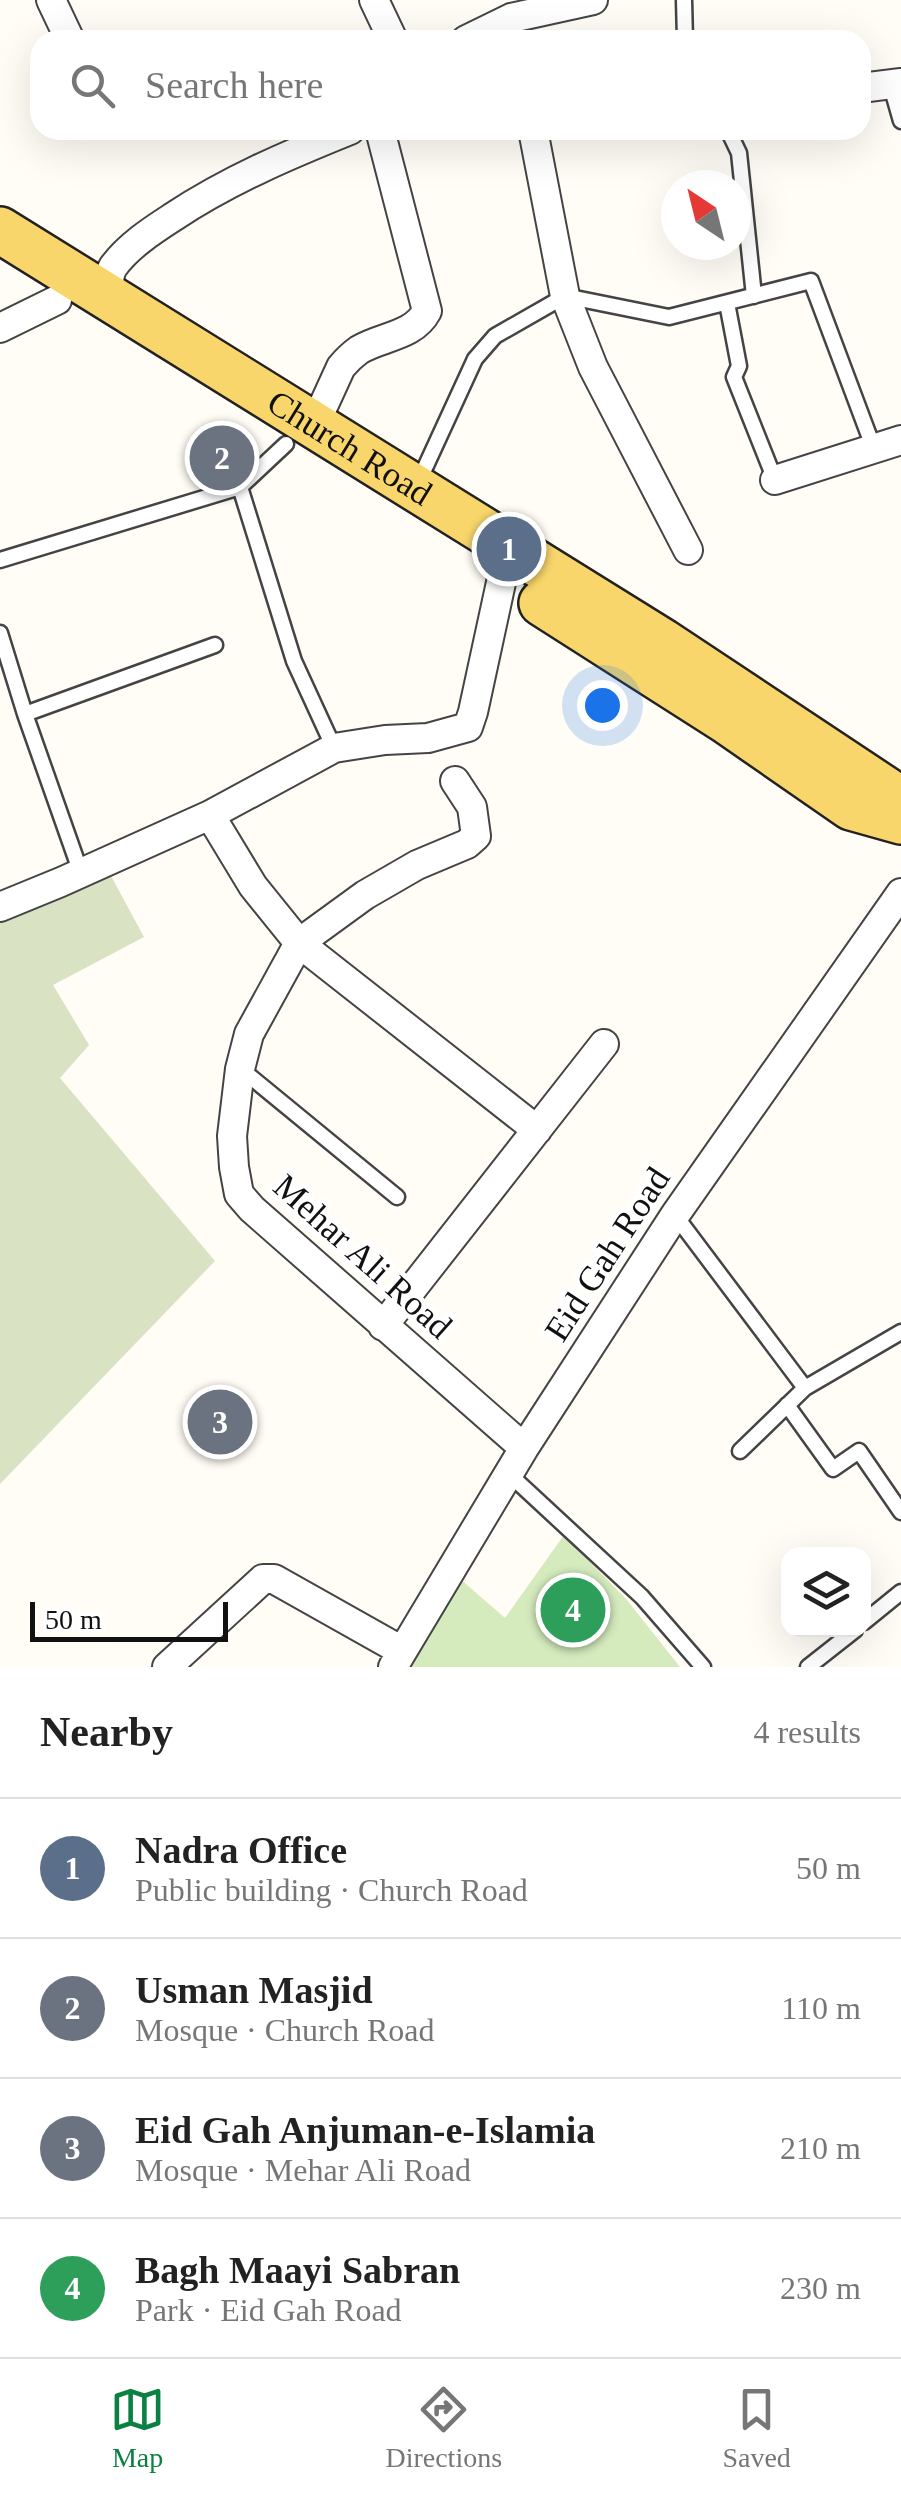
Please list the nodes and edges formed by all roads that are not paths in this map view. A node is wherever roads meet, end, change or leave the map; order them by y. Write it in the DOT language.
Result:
graph roads {
  1 [pos="51,0"];
  2 [pos="374,0"];
  3 [pos="684,0"];
  4 [pos="586,1"];
  5 [pos="513,29"];
  6 [pos="65,30"];
  7 [pos="388,30"];
  8 [pos="686,30"];
  9 [pos="896,85"];
  10 [pos="871,87"];
  11 [pos="901,122"];
  12 [pos="325,140"];
  13 [pos="383,140"];
  14 [pos="535,140"];
  15 [pos="733,140"];
  16 [pos="0,230"];
  17 [pos="0,267"];
  18 [pos="565,296"];
  19 [pos="754,296"];
  20 [pos="108,297"];
  21 [pos="56,300"];
  22 [pos="727,302"];
  23 [pos="0,328"];
  24 [pos="300,435"];
  25 [pos="901,440"];
  26 [pos="874,449"];
  27 [pos="776,480"];
  28 [pos="240,487"];
  29 [pos="416,488"];
  30 [pos="688,550"];
  31 [pos="0,560"];
  32 [pos="502,578"];
  33 [pos="0,633"];
  34 [pos="215,645"];
  35 [pos="26,714"];
  36 [pos="334,748"];
  37 [pos="455,781"];
  38 [pos="901,800"];
  39 [pos="210,815"];
  40 [pos="901,822"];
  41 [pos="81,874"];
  42 [pos="901,893"];
  43 [pos="0,906"];
  44 [pos="299,943"];
  45 [pos="604,1044"];
  46 [pos="240,1069"];
  47 [pos="537,1130"];
  48 [pos="397,1197"];
  49 [pos="675,1215"];
  50 [pos="383,1326"];
  51 [pos="901,1332"];
  52 [pos="806,1388"];
  53 [pos="788,1405"];
  54 [pos="524,1448"];
  55 [pos="740,1451"];
  56 [pos="509,1474"];
  57 [pos="901,1512"];
  58 [pos="901,1592"];
  59 [pos="871,1616"];
  60 [pos="846,1637"];
  61 [pos="398,1659"];
  62 [pos="167,1667"];
  63 [pos="703,1667"];
  64 [pos="808,1667"];
  1 -- 6 [label="street"];
  2 -- 7 [label="street"];
  3 -- 8 [label="lane"];
  4 -- 5 [label="street"];
  9 -- 10 [label="street"];
  9 -- 11 [label="lane"];
  12 -- 20 [label="street"];
  13 -- 24 [label="street"];
  14 -- 18 [label="street"];
  15 -- 19 [label="lane"];
  16 -- 20 [label="main road, Church Road"];
  17 -- 21 [label="main road, Church Road"];
  18 -- 22 [label="lane"];
  18 -- 29 [label="lane"];
  18 -- 30 [label="street"];
  19 -- 22 [label="lane"];
  19 -- 26 [label="lane"];
  20 -- 24 [label="main road, Church Road"];
  21 -- 23 [label="street"];
  21 -- 24 [label="main road, Church Road"];
  22 -- 27 [label="lane"];
  24 -- 28 [label="lane"];
  24 -- 29 [label="main road, Church Road"];
  24 -- 32 [label="main road, Church Road"];
  25 -- 26 [label="street"];
  26 -- 27 [label="street"];
  28 -- 31 [label="lane"];
  28 -- 36 [label="lane"];
  29 -- 38 [label="main road, Church Road"];
  32 -- 36 [label="street"];
  32 -- 40 [label="main road, Church Road"];
  33 -- 35 [label="lane"];
  34 -- 35 [label="lane"];
  35 -- 41 [label="lane"];
  36 -- 39 [label="street"];
  37 -- 44 [label="street, Mehar Ali Road"];
  39 -- 41 [label="street"];
  39 -- 44 [label="street"];
  41 -- 43 [label="street"];
  42 -- 49 [label="street, Eid Gah Road"];
  44 -- 46 [label="street, Mehar Ali Road"];
  44 -- 47 [label="street"];
  45 -- 47 [label="street"];
  46 -- 48 [label="lane"];
  46 -- 50 [label="street, Mehar Ali Road"];
  47 -- 50 [label="street"];
  49 -- 52 [label="lane"];
  49 -- 54 [label="street, Eid Gah Road"];
  50 -- 54 [label="street, Mehar Ali Road"];
  51 -- 52 [label="lane"];
  52 -- 53 [label="lane"];
  53 -- 55 [label="lane"];
  53 -- 57 [label="lane"];
  54 -- 56 [label="street, Eid Gah Road"];
  56 -- 61 [label="street, Eid Gah Road"];
  56 -- 63 [label="lane"];
  58 -- 59 [label="lane"];
  60 -- 64 [label="lane"];
  61 -- 62 [label="street"];
}
